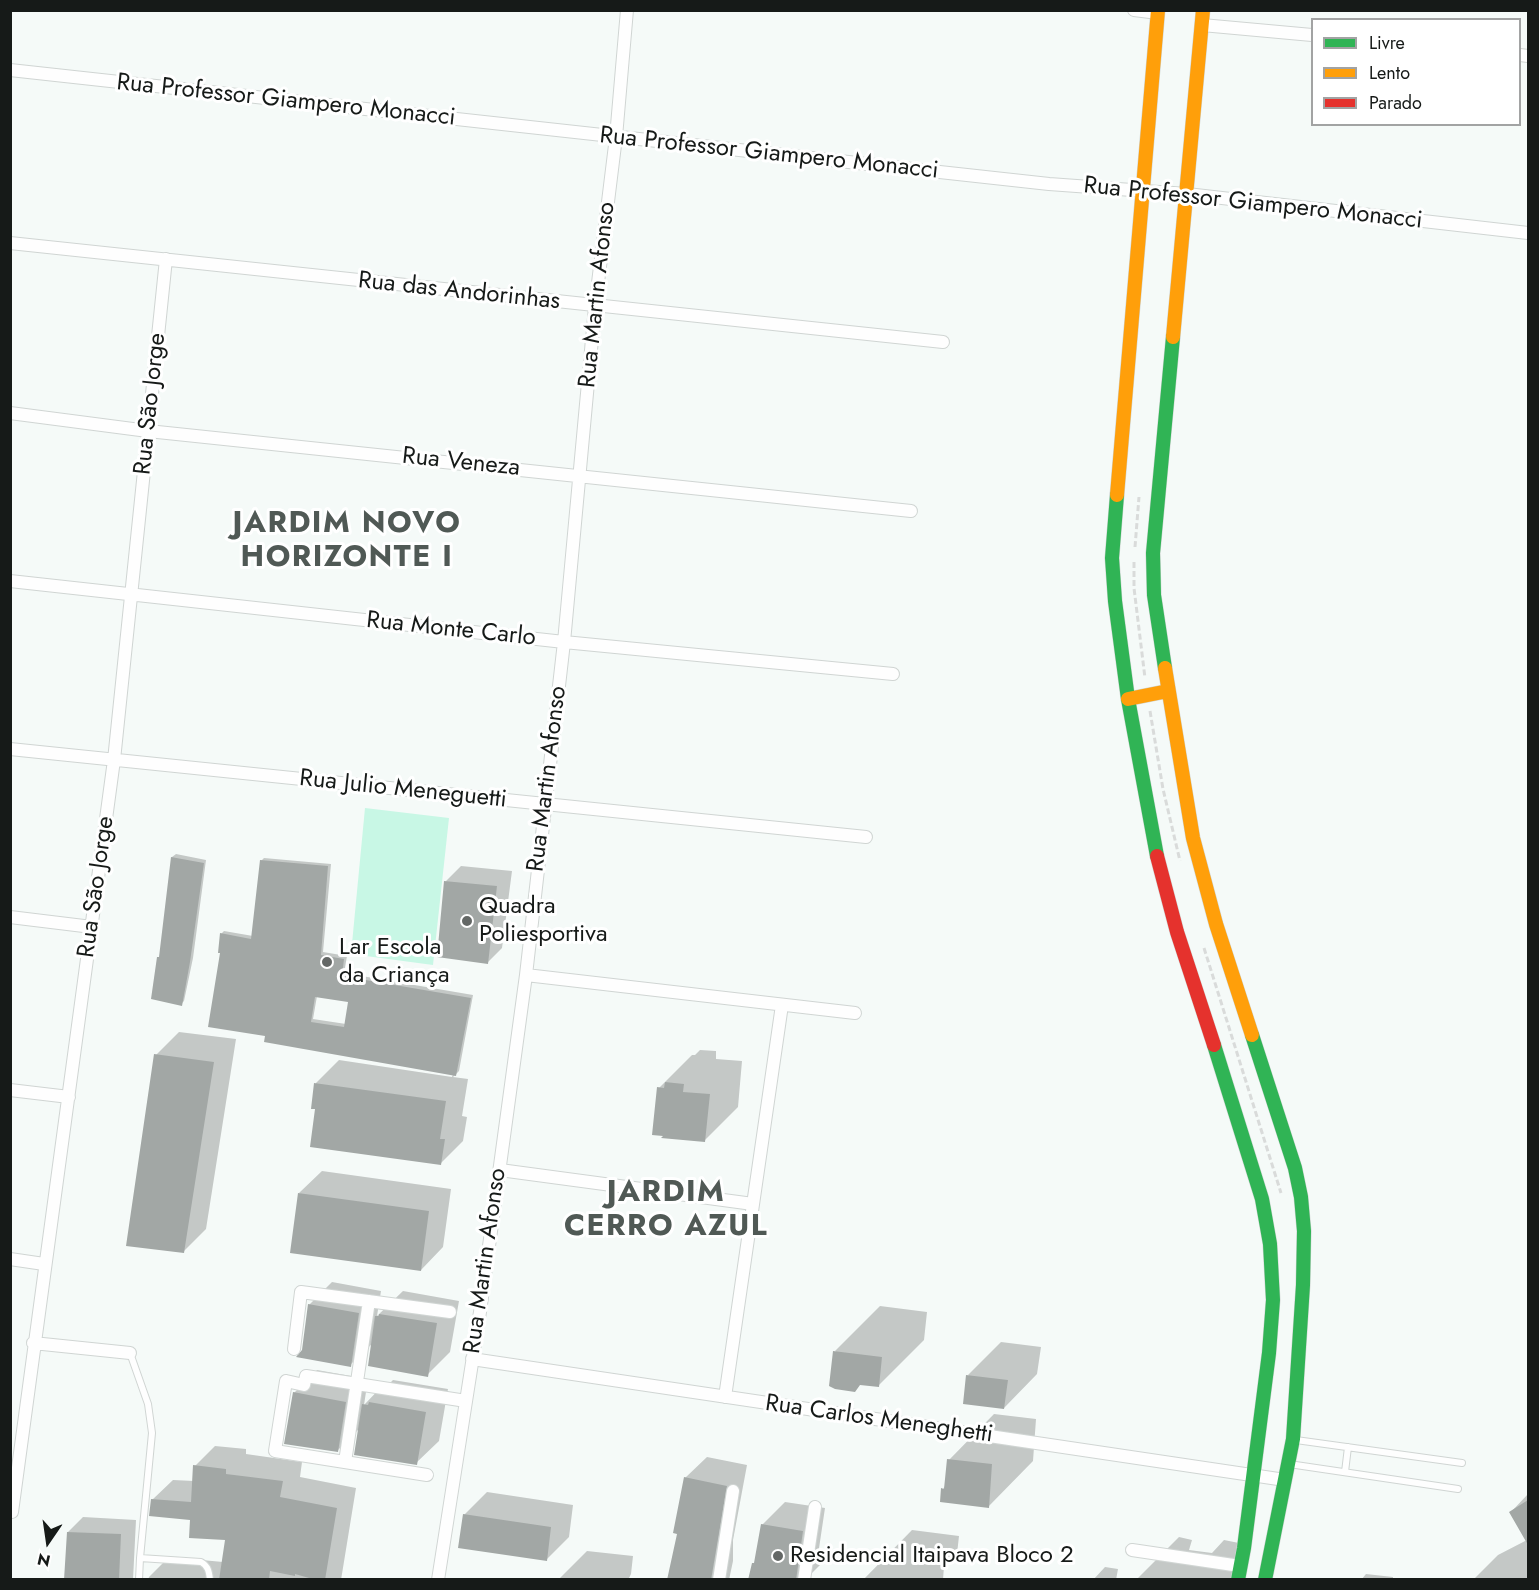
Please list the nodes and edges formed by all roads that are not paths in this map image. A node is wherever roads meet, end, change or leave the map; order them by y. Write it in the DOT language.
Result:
graph roads {
  1 [pos="627,10"];
  2 [pos="1134,10"];
  3 [pos="1158,12"];
  4 [pos="1202,18"];
  5 [pos="1311,35"];
  6 [pos="10,70"];
  7 [pos="616,137"];
  8 [pos="1144,191"];
  9 [pos="1186,194"];
  10 [pos="1528,233"];
  11 [pos="10,243"];
  12 [pos="166,260"];
  13 [pos="595,307"];
  14 [pos="943,342"];
  15 [pos="10,413"];
  16 [pos="148,431"];
  17 [pos="579,475"];
  18 [pos="911,511"];
  19 [pos="10,581"];
  20 [pos="132,596"];
  21 [pos="564,642"];
  22 [pos="893,674"];
  23 [pos="1168,691"];
  24 [pos="1128,699"];
  25 [pos="10,749"];
  26 [pos="114,760"];
  27 [pos="546,806"];
  28 [pos="867,837"];
  29 [pos="10,917"];
  30 [pos="92,927"];
  31 [pos="526,975"];
  32 [pos="782,1005"];
  33 [pos="855,1013"];
  34 [pos="10,1090"];
  35 [pos="69,1097"];
  36 [pos="500,1170"];
  37 [pos="753,1204"];
  38 [pos="10,1259"];
  39 [pos="44,1264"];
  40 [pos="369,1300"];
  41 [pos="450,1312"];
  42 [pos="33,1343"];
  43 [pos="294,1349"];
  44 [pos="130,1353"];
  45 [pos="472,1359"];
  46 [pos="356,1384"];
  47 [pos="725,1397"];
  48 [pos="466,1401"];
  49 [pos="16,1436"];
  50 [pos="1293,1439"];
  51 [pos="1348,1447"];
  52 [pos="345,1462"];
  53 [pos="1462,1463"];
  54 [pos="1289,1464"];
  55 [pos="1345,1472"];
  56 [pos="427,1475"];
  57 [pos="1254,1475"];
  58 [pos="1285,1480"];
  59 [pos="1458,1489"];
  60 [pos="733,1491"];
  61 [pos="815,1508"];
  62 [pos="12,1512"];
  63 [pos="1132,1550"];
  64 [pos="140,1558"];
  65 [pos="1239,1573"];
  66 [pos="139,1580"];
  67 [pos="210,1580"];
  68 [pos="438,1580"];
  69 [pos="719,1580"];
  70 [pos="804,1580"];
  71 [pos="1265,1580"];
  1 -- 7 [label="street, Rua Martin Afonso"];
  2 -- 3 [label="street"];
  3 -- 8 [label="main road"];
  4 -- 5 [label="street"];
  4 -- 9 [label="main road"];
  6 -- 7 [label="street, Rua Professor Giampero Monacci"];
  7 -- 8 [label="street, Rua Professor Giampero Monacci"];
  7 -- 13 [label="street, Rua Martin Afonso"];
  8 -- 9 [label="street, Rua Professor Giampero Monacci"];
  8 -- 24 [label="main road"];
  9 -- 10 [label="street, Rua Professor Giampero Monacci"];
  9 -- 23 [label="main road"];
  11 -- 12 [label="street, Rua das Andorinhas"];
  12 -- 13 [label="street, Rua das Andorinhas"];
  12 -- 16 [label="street, Rua São Jorge"];
  13 -- 14 [label="street, Rua das Andorinhas"];
  13 -- 17 [label="street, Rua Martin Afonso"];
  15 -- 16 [label="street, Rua Veneza"];
  16 -- 17 [label="street, Rua Veneza"];
  16 -- 20 [label="street, Rua São Jorge"];
  17 -- 18 [label="street, Rua Veneza"];
  17 -- 21 [label="street, Rua Martin Afonso"];
  19 -- 20 [label="street, Rua Monte Carlo"];
  20 -- 21 [label="street, Rua Monte Carlo"];
  20 -- 26 [label="street, Rua São Jorge"];
  21 -- 22 [label="street, Rua Monte Carlo"];
  21 -- 27 [label="street, Rua Martin Afonso"];
  23 -- 24 [label="main road"];
  23 -- 50 [label="main road"];
  24 -- 57 [label="main road"];
  25 -- 26 [label="street, Rua Julio Meneguetti"];
  26 -- 27 [label="street, Rua Julio Meneguetti"];
  26 -- 30 [label="street, Rua São Jorge"];
  27 -- 28 [label="street, Rua Julio Meneguetti"];
  27 -- 31 [label="street, Rua Martin Afonso"];
  29 -- 30 [label="street"];
  30 -- 35 [label="street, Rua São Jorge"];
  31 -- 32 [label="street"];
  31 -- 36 [label="street, Rua Martin Afonso"];
  32 -- 33 [label="street"];
  32 -- 37 [label="street"];
  34 -- 35 [label="street"];
  35 -- 39 [label="street, Rua São Jorge"];
  36 -- 37 [label="street"];
  36 -- 45 [label="street, Rua Martin Afonso"];
  37 -- 47 [label="street"];
  38 -- 39 [label="street"];
  39 -- 42 [label="street, Rua São Jorge"];
  40 -- 41 [label="street"];
  40 -- 43 [label="street"];
  40 -- 46 [label="street"];
  42 -- 44 [label="street"];
  42 -- 49 [label="street, Rua São Jorge"];
  44 -- 64 [label="lane"];
  45 -- 47 [label="street, Rua Carlos Meneghetti"];
  45 -- 48 [label="street, Rua Martin Afonso"];
  46 -- 48 [label="street"];
  46 -- 52 [label="street"];
  46 -- 52 [label="street"];
  47 -- 57 [label="street, Rua Carlos Meneghetti"];
  48 -- 68 [label="street, Rua Martin Afonso"];
  49 -- 62 [label="street, Rua São Jorge"];
  50 -- 51 [label="lane"];
  50 -- 54 [label="main road"];
  51 -- 53 [label="lane"];
  51 -- 55 [label="lane"];
  52 -- 56 [label="street"];
  54 -- 55 [label="lane"];
  54 -- 58 [label="main road"];
  55 -- 59 [label="lane"];
  57 -- 58 [label="street, Rua Carlos Meneghetti"];
  57 -- 65 [label="main road"];
  58 -- 71 [label="main road"];
  60 -- 69 [label="street"];
  61 -- 70 [label="street"];
  63 -- 65 [label="street"];
  64 -- 66 [label="lane"];
  64 -- 67 [label="lane"];
}
